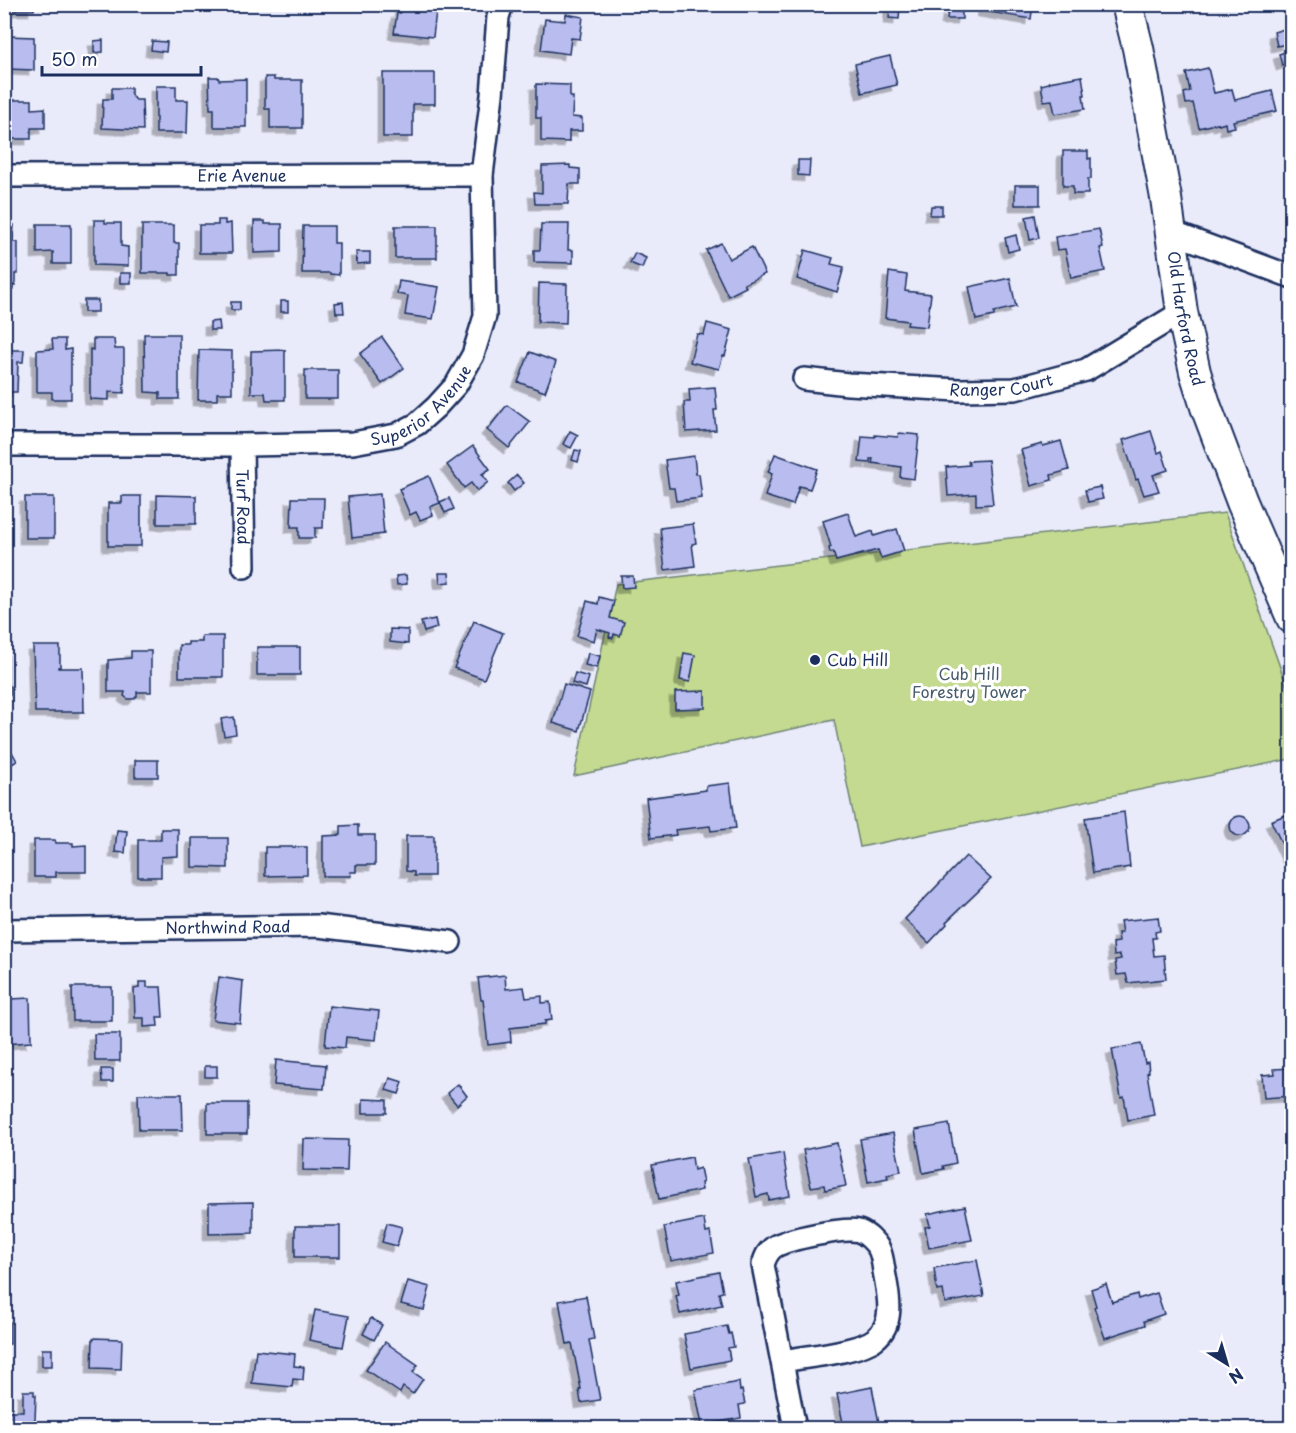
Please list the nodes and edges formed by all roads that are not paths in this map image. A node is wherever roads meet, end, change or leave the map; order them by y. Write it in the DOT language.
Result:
graph roads {
  1 [pos="501,4"];
  2 [pos="1127,4"];
  3 [pos="482,175"];
  4 [pos="4,176"];
  5 [pos="1171,232"];
  6 [pos="1292,277"];
  7 [pos="1182,312"];
  8 [pos="804,379"];
  9 [pos="4,445"];
  10 [pos="242,445"];
  11 [pos="244,567"];
  12 [pos="1292,618"];
  13 [pos="4,930"];
  14 [pos="450,942"];
  15 [pos="782,1361"];
  16 [pos="795,1428"];
  1 -- 3 [label="street, Superior Avenue"];
  2 -- 5 [label="street, Old Harford Road"];
  3 -- 4 [label="street, Erie Avenue"];
  3 -- 10 [label="street, Superior Avenue"];
  5 -- 6 [label="street"];
  5 -- 7 [label="street, Old Harford Road"];
  7 -- 8 [label="street, Ranger Court"];
  7 -- 12 [label="street, Old Harford Road"];
  9 -- 10 [label="street, Superior Avenue"];
  10 -- 11 [label="street, Turf Road"];
  13 -- 14 [label="street, Northwind Road"];
  15 -- 15 [label="street"];
  15 -- 16 [label="street"];
}
